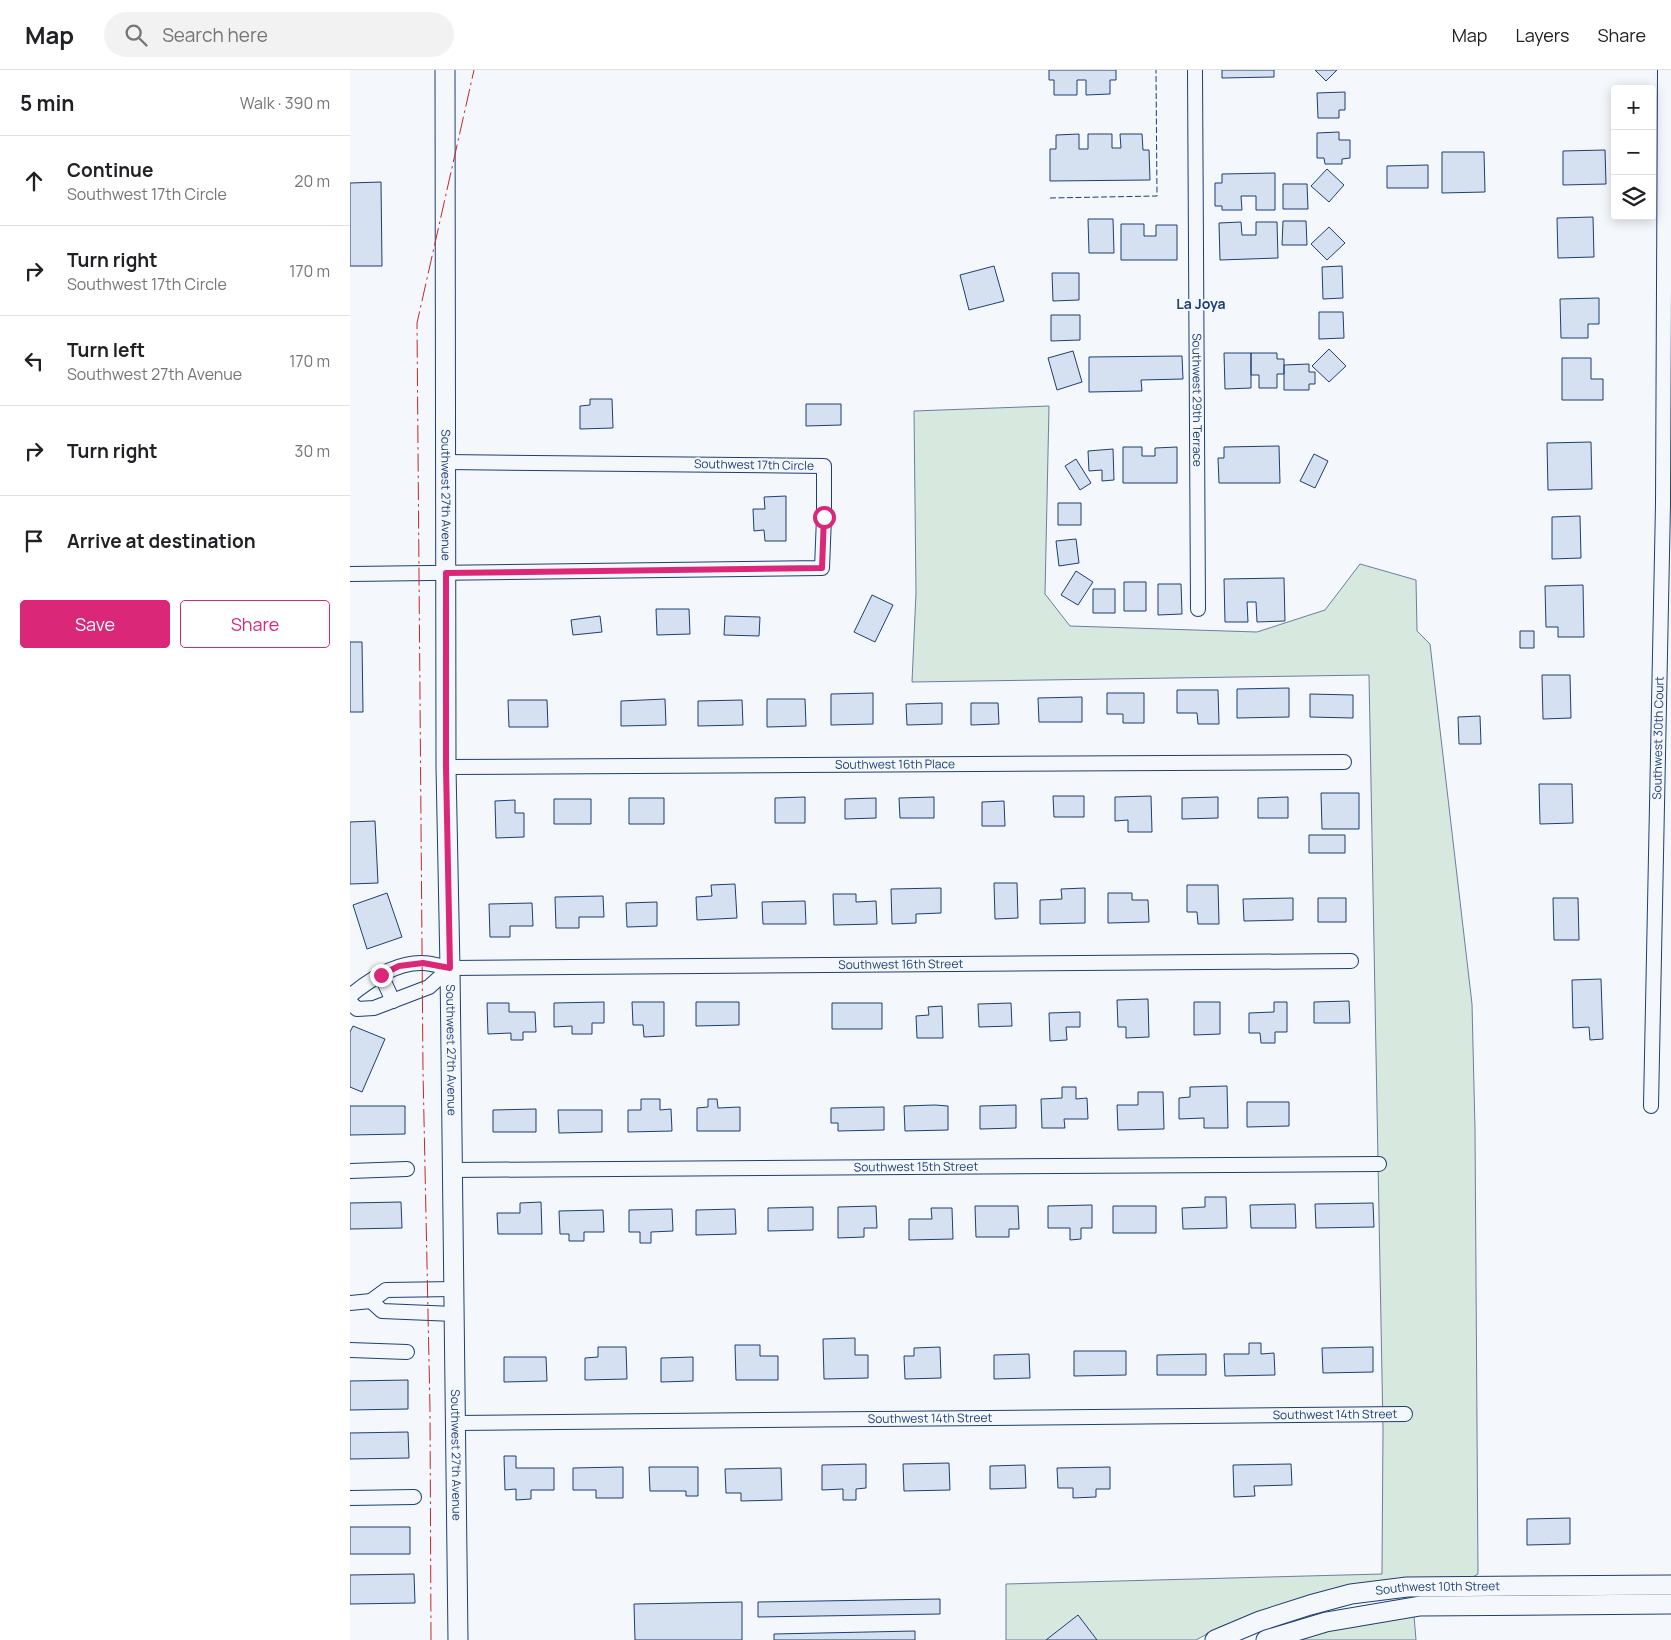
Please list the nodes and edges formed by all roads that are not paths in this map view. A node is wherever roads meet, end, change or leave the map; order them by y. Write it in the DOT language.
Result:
graph roads {
  1 [pos="445,70"];
  2 [pos="1195,70"];
  3 [pos="1665,70"];
  4 [pos="446,462"];
  5 [pos="1667,504"];
  6 [pos="446,573"];
  7 [pos="350,574"];
  8 [pos="1198,609"];
  9 [pos="1344,762"];
  10 [pos="446,767"];
  11 [pos="1351,961"];
  12 [pos="450,968"];
  13 [pos="381,975"];
  14 [pos="350,996"];
  15 [pos="393,1000"];
  16 [pos="350,1002"];
  17 [pos="1652,1106"];
  18 [pos="1379,1164"];
  19 [pos="407,1169"];
  20 [pos="452,1170"];
  21 [pos="350,1171"];
  22 [pos="454,1289"];
  23 [pos="371,1301"];
  24 [pos="350,1303"];
  25 [pos="454,1314"];
  26 [pos="350,1350"];
  27 [pos="407,1352"];
  28 [pos="1405,1414"];
  29 [pos="456,1423"];
  30 [pos="414,1496"];
  31 [pos="350,1498"];
  32 [pos="1671,1585"];
  33 [pos="1536,1586"];
  34 [pos="1671,1604"];
  35 [pos="1536,1605"];
  36 [pos="458,1640"];
  37 [pos="1214,1640"];
  38 [pos="1266,1640"];
  1 -- 4 [label="main road, Southwest 27th Avenue"];
  2 -- 8 [label="street, Southwest 29th Terrace"];
  3 -- 5 [label="street, Southwest 30th Court"];
  4 -- 6 [label="main road, Southwest 27th Avenue"];
  4 -- 6 [label="street, Southwest 17th Circle"];
  5 -- 17 [label="street, Southwest 30th Court"];
  6 -- 7 [label="street"];
  6 -- 10 [label="main road, Southwest 27th Avenue"];
  9 -- 10 [label="street, Southwest 16th Place"];
  10 -- 12 [label="main road, Southwest 27th Avenue"];
  11 -- 12 [label="street, Southwest 16th Street"];
  12 -- 13 [label="street, Southwest 16th Street"];
  12 -- 15 [label="street"];
  12 -- 20 [label="main road, Southwest 27th Avenue"];
  13 -- 14 [label="street, Southwest 16th Street"];
  13 -- 15 [label="street"];
  15 -- 16 [label="street"];
  18 -- 20 [label="street, Southwest 15th Street"];
  19 -- 21 [label="street"];
  20 -- 22 [label="main road, Southwest 27th Avenue"];
  22 -- 23 [label="street"];
  22 -- 25 [label="main road, Southwest 27th Avenue"];
  23 -- 24 [label="street"];
  23 -- 25 [label="street"];
  25 -- 29 [label="main road, Southwest 27th Avenue"];
  26 -- 27 [label="street"];
  28 -- 29 [label="street, Southwest 14th Street"];
  29 -- 36 [label="main road, Southwest 27th Avenue"];
  30 -- 31 [label="street"];
  32 -- 33 [label="main road, Southwest 10th Street"];
  33 -- 35 [label="main road"];
  33 -- 37 [label="main road, Southwest 10th Street"];
  34 -- 35 [label="main road, Southwest 10th Street"];
  35 -- 38 [label="main road, Southwest 10th Street"];
}
